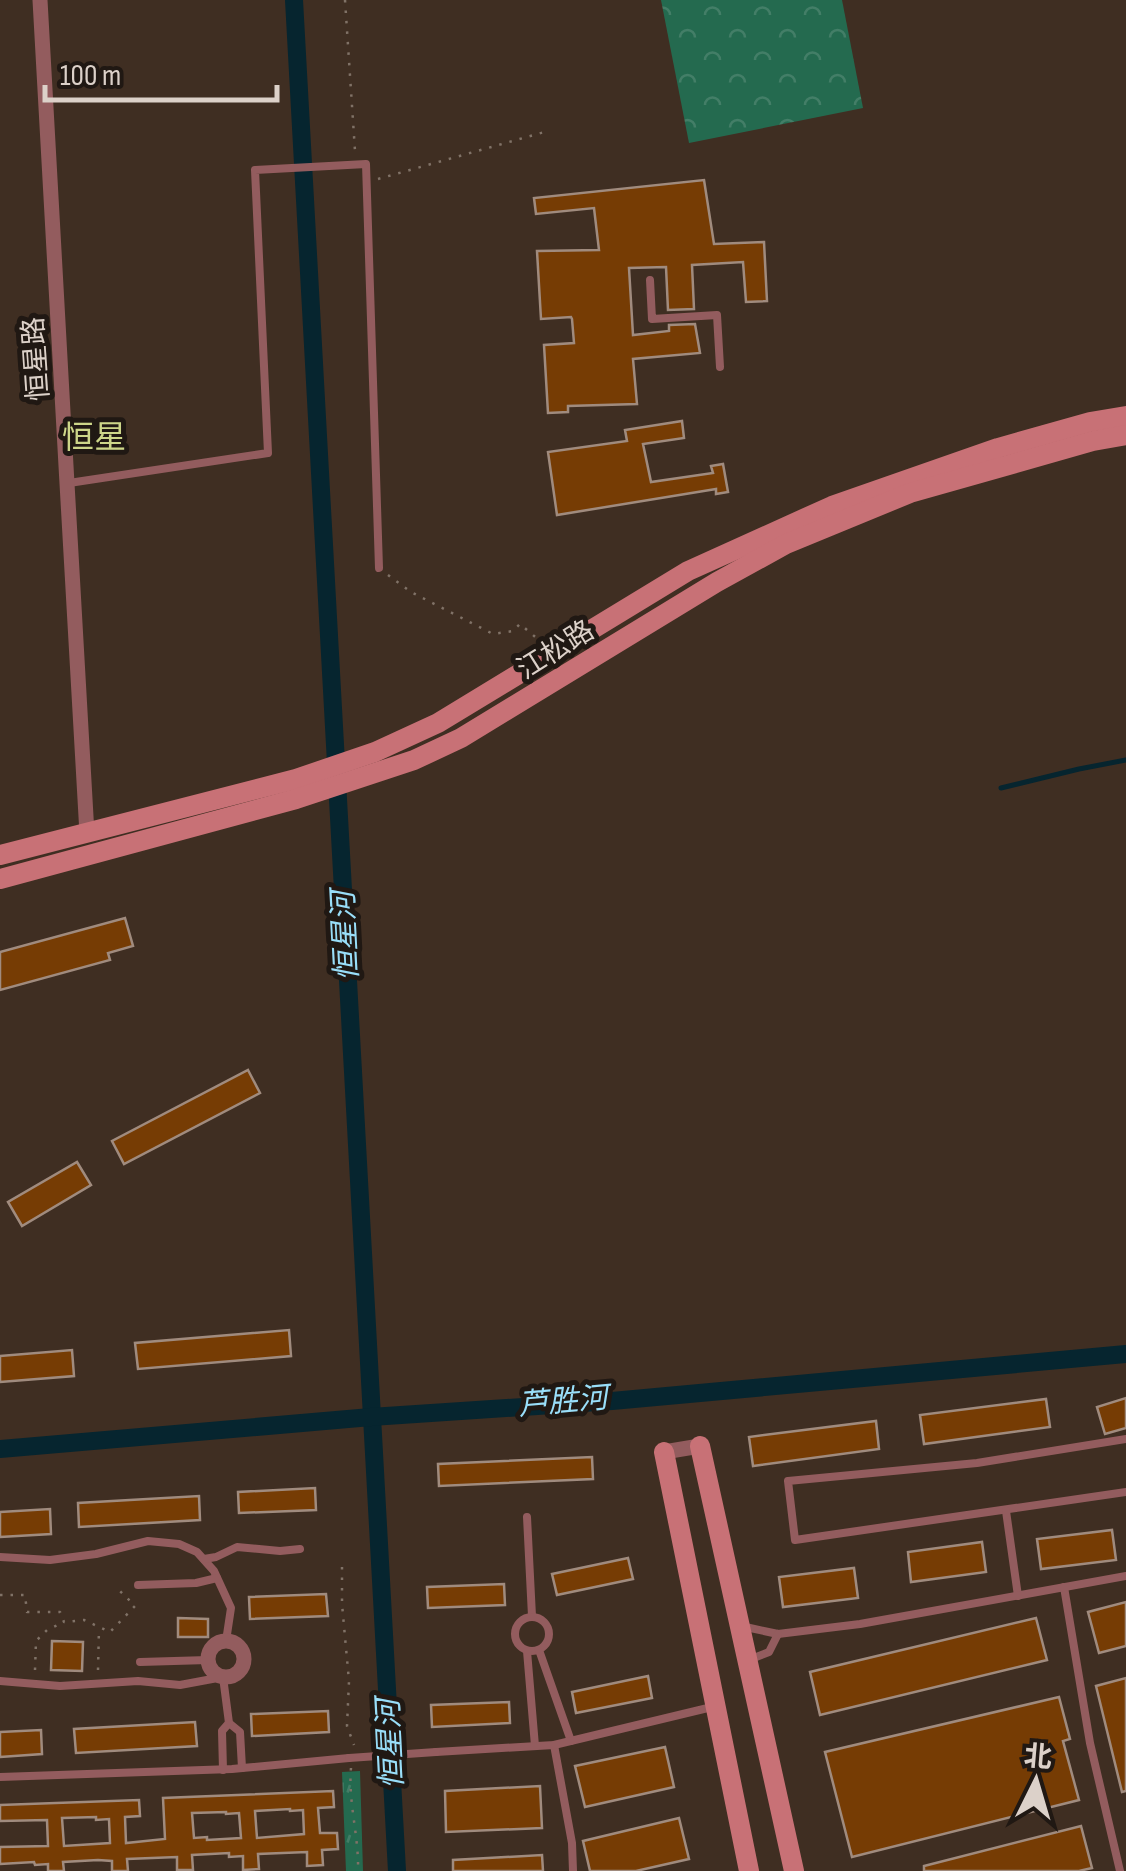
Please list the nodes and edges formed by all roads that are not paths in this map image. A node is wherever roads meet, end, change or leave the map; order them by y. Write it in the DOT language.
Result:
graph roads {
  1 [pos="40,0"];
  2 [pos="650,280"];
  3 [pos="720,367"];
  4 [pos="1126,416"];
  5 [pos="1126,435"];
  6 [pos="68,483"];
  7 [pos="379,568"];
  8 [pos="552,652"];
  9 [pos="562,677"];
  10 [pos="376,763"];
  11 [pos="296,789"];
  12 [pos="88,834"];
  13 [pos="0,855"];
  14 [pos="0,879"];
  15 [pos="1126,1439"];
  16 [pos="700,1446"];
  17 [pos="664,1452"];
  18 [pos="1126,1492"];
  19 [pos="1006,1511"];
  20 [pos="526,1518"];
  21 [pos="300,1549"];
  22 [pos="0,1557"];
  23 [pos="204,1559"];
  24 [pos="1126,1576"];
  25 [pos="218,1578"];
  26 [pos="138,1585"];
  27 [pos="1064,1587"];
  28 [pos="1018,1596"];
  29 [pos="532,1616"];
  30 [pos="740,1626"];
  31 [pos="778,1634"];
  32 [pos="226,1641"];
  33 [pos="539,1650"];
  34 [pos="527,1651"];
  35 [pos="208,1660"];
  36 [pos="748,1661"];
  37 [pos="140,1662"];
  38 [pos="223,1677"];
  39 [pos="0,1681"];
  40 [pos="716,1706"];
  41 [pos="229,1723"];
  42 [pos="571,1741"];
  43 [pos="554,1744"];
  44 [pos="536,1746"];
  45 [pos="242,1768"];
  46 [pos="222,1770"];
  47 [pos="0,1777"];
  48 [pos="573,1871"];
  49 [pos="750,1871"];
  50 [pos="794,1871"];
  51 [pos="1120,1871"];
  1 -- 6 [label="street, 恒星路"];
  2 -- 3 [label="lane"];
  4 -- 8 [label="street, 江松路"];
  5 -- 9 [label="street, 江松路"];
  6 -- 7 [label="lane"];
  6 -- 12 [label="street, 恒星路"];
  8 -- 9 [label="lane"];
  8 -- 10 [label="street, 江松路"];
  9 -- 10 [label="street, 江松路"];
  10 -- 11 [label="street, 江松路"];
  11 -- 12 [label="street, 江松路"];
  11 -- 14 [label="street, 江松路"];
  12 -- 13 [label="street, 江松路"];
  15 -- 19 [label="lane"];
  16 -- 17 [label="street"];
  16 -- 30 [label="street"];
  17 -- 40 [label="street"];
  18 -- 19 [label="lane"];
  19 -- 28 [label="lane"];
  20 -- 29 [label="lane"];
  21 -- 23 [label="lane"];
  22 -- 23 [label="lane"];
  23 -- 25 [label="lane"];
  24 -- 27 [label="lane"];
  25 -- 26 [label="lane"];
  25 -- 32 [label="lane"];
  27 -- 28 [label="lane"];
  27 -- 51 [label="lane"];
  28 -- 31 [label="lane"];
  29 -- 33 [label="lane"];
  29 -- 34 [label="lane"];
  30 -- 31 [label="lane"];
  30 -- 36 [label="street"];
  31 -- 36 [label="lane"];
  32 -- 35 [label="street"];
  32 -- 38 [label="street"];
  33 -- 34 [label="lane"];
  33 -- 42 [label="lane"];
  34 -- 44 [label="lane"];
  35 -- 37 [label="lane"];
  35 -- 38 [label="street"];
  36 -- 50 [label="street"];
  38 -- 39 [label="lane"];
  38 -- 41 [label="lane"];
  40 -- 42 [label="lane"];
  40 -- 49 [label="street"];
  41 -- 45 [label="lane"];
  41 -- 46 [label="lane"];
  42 -- 43 [label="lane"];
  43 -- 44 [label="lane"];
  43 -- 48 [label="lane"];
  44 -- 45 [label="lane, bridge"];
  45 -- 46 [label="lane"];
  46 -- 47 [label="lane"];
}
